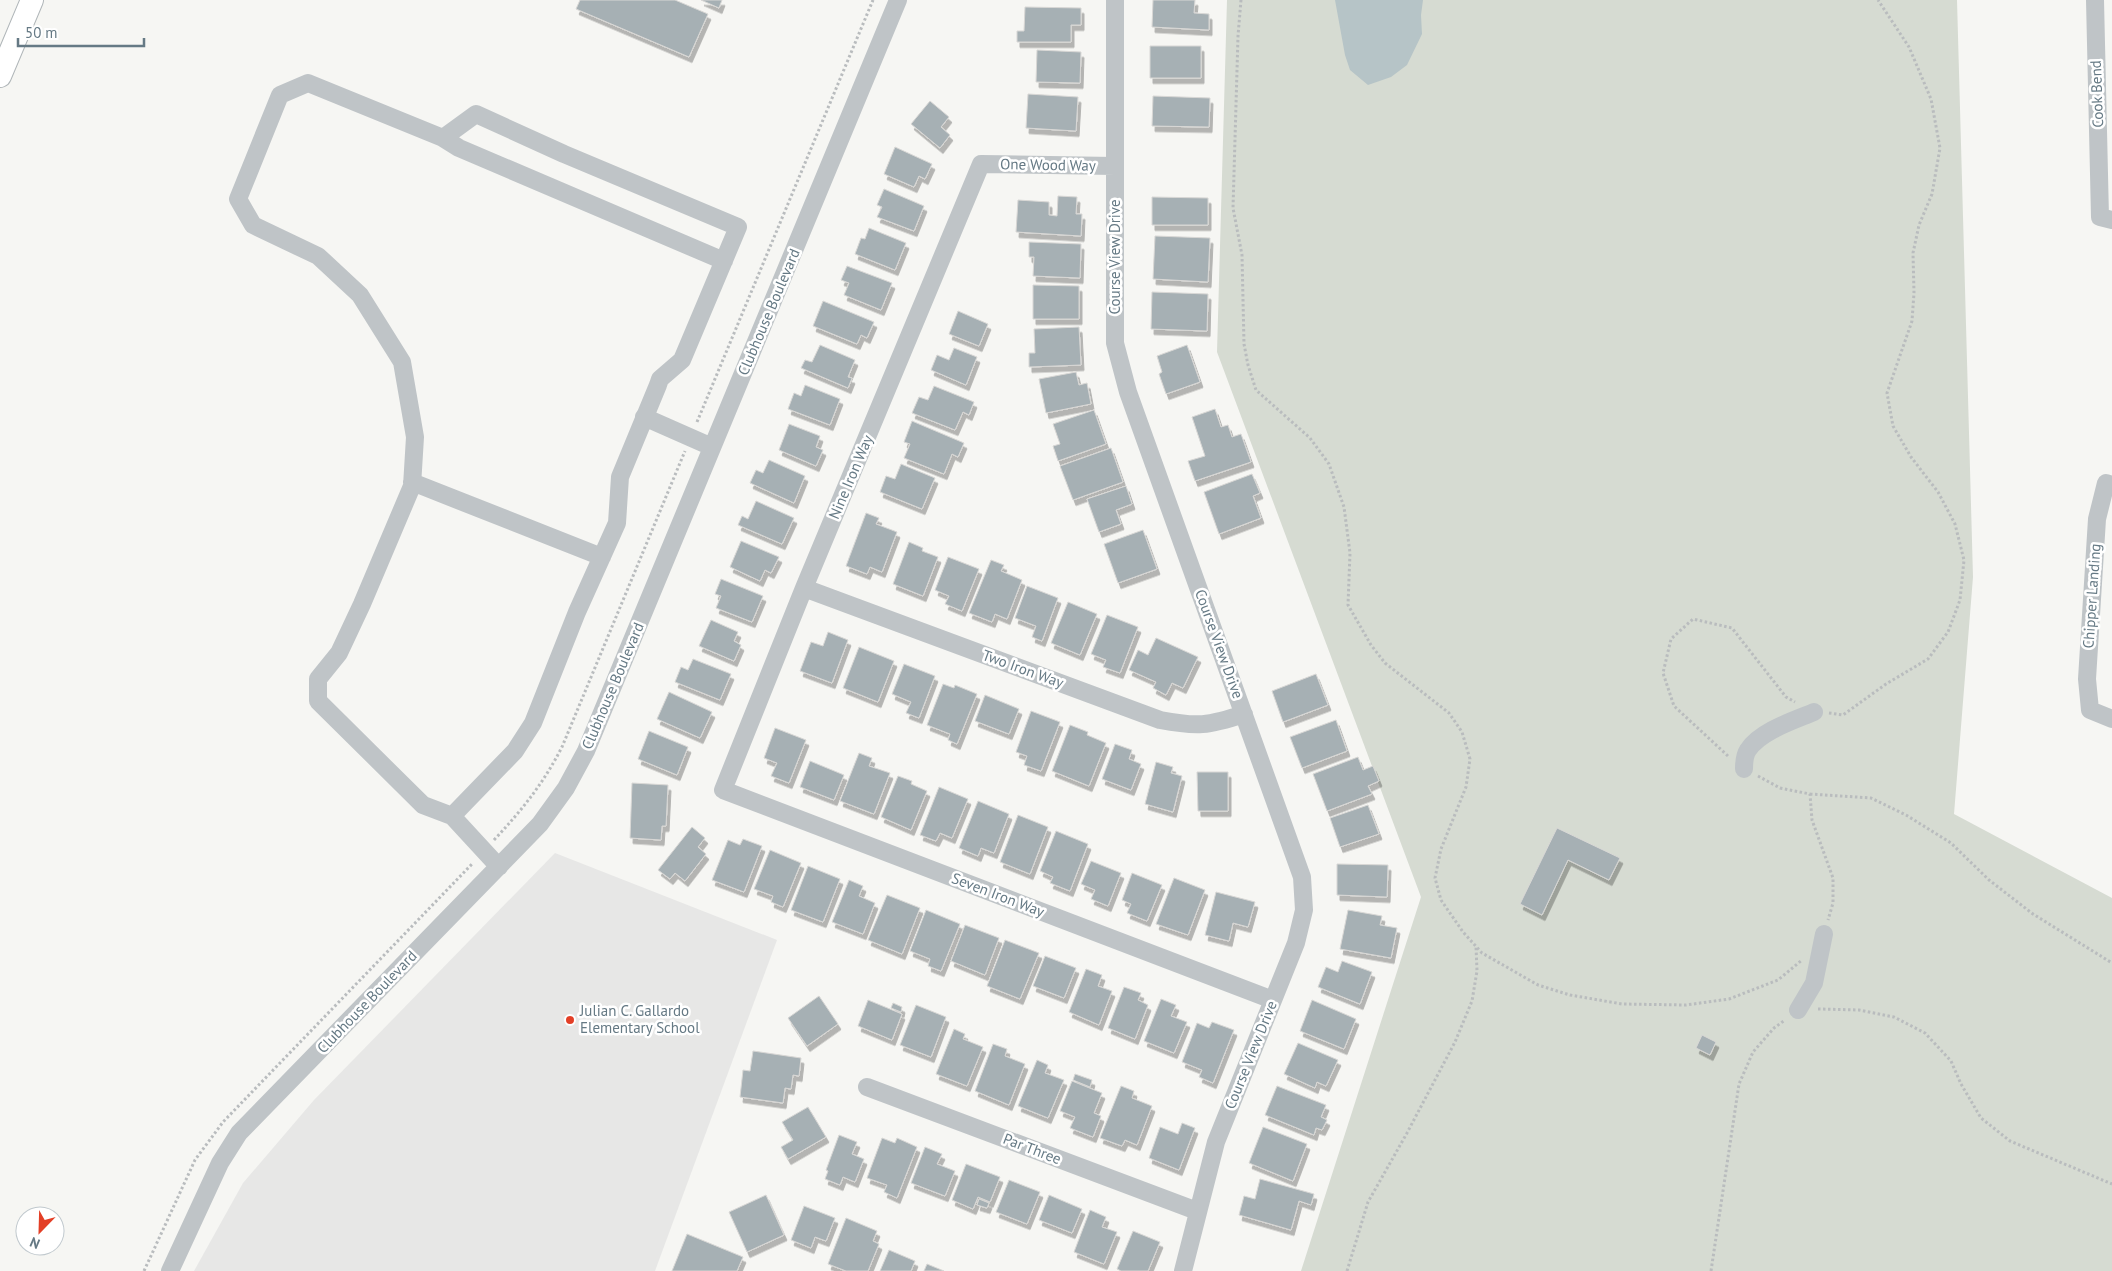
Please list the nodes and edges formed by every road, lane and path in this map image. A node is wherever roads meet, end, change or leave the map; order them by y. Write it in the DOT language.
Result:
graph roads {
  1 [pos="32,0"];
  2 [pos="873,0"];
  3 [pos="898,0"];
  4 [pos="1115,0"];
  5 [pos="1241,0"];
  6 [pos="1878,0"];
  7 [pos="2095,0"];
  8 [pos="3,62"];
  9 [pos="443,138"];
  10 [pos="981,164"];
  11 [pos="1115,166"];
  12 [pos="2106,219"];
  13 [pos="724,261"];
  14 [pos="701,412"];
  15 [pos="644,418"];
  16 [pos="712,447"];
  17 [pos="682,461"];
  18 [pos="412,482"];
  19 [pos="2109,484"];
  20 [pos="602,556"];
  21 [pos="804,588"];
  22 [pos="1814,712"];
  23 [pos="1244,714"];
  24 [pos="2112,719"];
  25 [pos="1744,769"];
  26 [pos="723,790"];
  27 [pos="1810,794"];
  28 [pos="452,816"];
  29 [pos="484,851"];
  30 [pos="499,867"];
  31 [pos="1824,934"];
  32 [pos="1476,946"];
  33 [pos="2112,963"];
  34 [pos="1273,1000"];
  35 [pos="1798,1010"];
  36 [pos="867,1087"];
  37 [pos="2112,1184"];
  38 [pos="1197,1211"];
  39 [pos="144,1271"];
  40 [pos="170,1271"];
  41 [pos="1183,1271"];
  42 [pos="1347,1271"];
  43 [pos="1711,1271"];
  1 -- 8 [label="main road"];
  2 -- 14 [label="path"];
  3 -- 16 [label="street, Clubhouse Boulevard"];
  4 -- 11 [label="street, Course View Drive"];
  5 -- 32 [label="path"];
  6 -- 22 [label="path"];
  7 -- 12 [label="street, Cook Bend"];
  9 -- 13 [label="street"];
  9 -- 13 [label="street"];
  9 -- 18 [label="street"];
  10 -- 11 [label="street, One Wood Way"];
  10 -- 21 [label="street, Nine Iron Way"];
  11 -- 23 [label="street, Course View Drive"];
  13 -- 15 [label="street"];
  15 -- 16 [label="street"];
  15 -- 20 [label="street"];
  16 -- 30 [label="street, Clubhouse Boulevard"];
  17 -- 29 [label="path"];
  18 -- 20 [label="street"];
  18 -- 28 [label="street"];
  19 -- 24 [label="street, Chipper Landing"];
  20 -- 28 [label="street"];
  21 -- 23 [label="street, Two Iron Way"];
  21 -- 26 [label="street, Nine Iron Way"];
  22 -- 25 [label="street"];
  22 -- 25 [label="path"];
  23 -- 34 [label="street, Course View Drive"];
  25 -- 27 [label="path"];
  26 -- 34 [label="street, Seven Iron Way"];
  27 -- 31 [label="path"];
  27 -- 33 [label="path"];
  28 -- 29 [label="street"];
  29 -- 30 [label="street"];
  29 -- 39 [label="path"];
  30 -- 40 [label="street, Clubhouse Boulevard"];
  31 -- 32 [label="path"];
  31 -- 35 [label="street"];
  32 -- 42 [label="path"];
  34 -- 38 [label="street, Course View Drive"];
  35 -- 37 [label="path"];
  35 -- 43 [label="path"];
  36 -- 38 [label="street, Par Three"];
  38 -- 41 [label="street, Course View Drive"];
}
